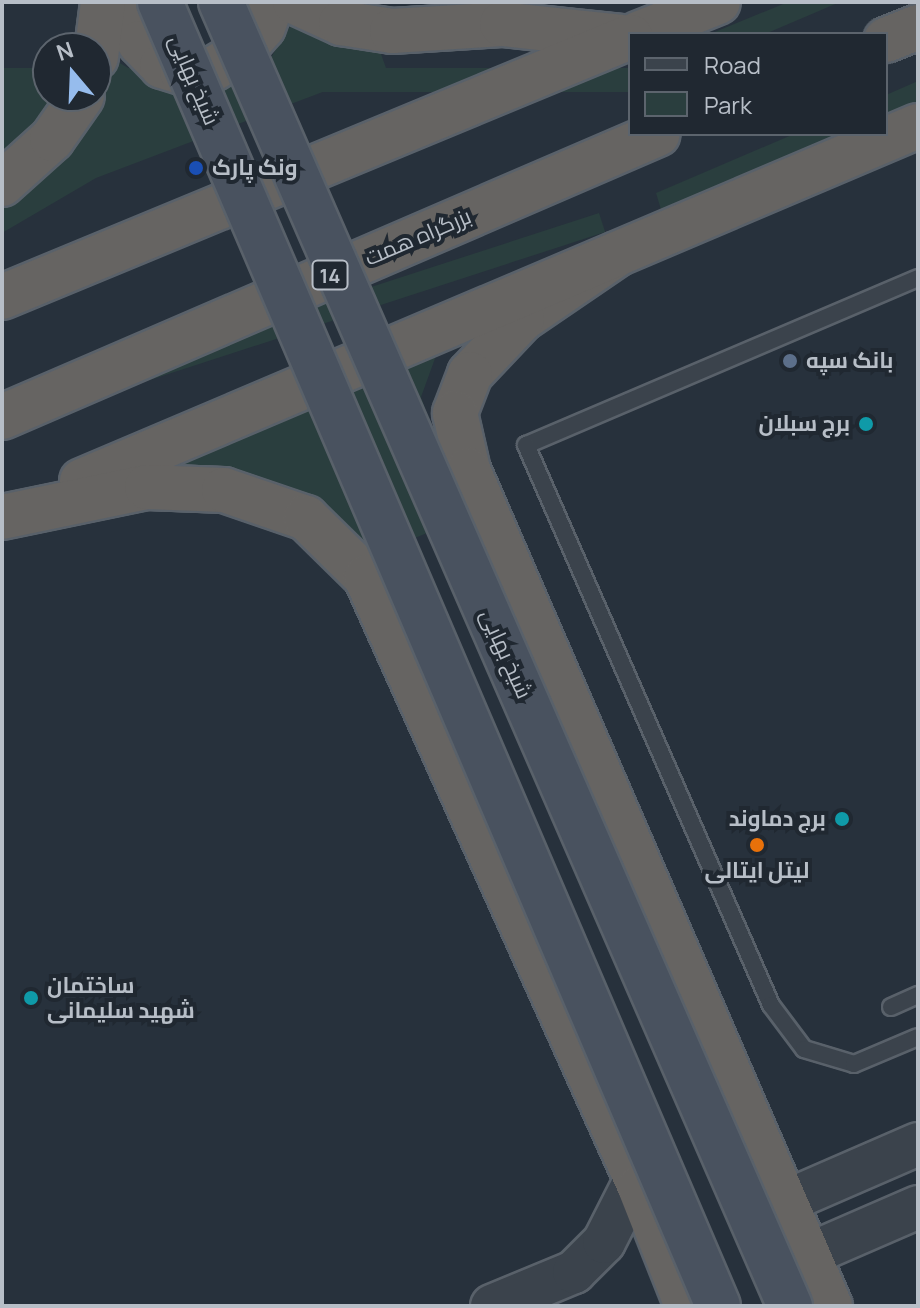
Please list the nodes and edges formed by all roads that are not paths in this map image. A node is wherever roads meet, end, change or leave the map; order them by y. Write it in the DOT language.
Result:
graph roads {
  1 [pos="103,2"];
  2 [pos="115,2"];
  3 [pos="160,2"];
  4 [pos="221,2"];
  5 [pos="272,2"];
  6 [pos="295,2"];
  7 [pos="718,2"];
  8 [pos="918,27"];
  9 [pos="99,32"];
  10 [pos="642,32"];
  11 [pos="628,36"];
  12 [pos="628,38"];
  13 [pos="888,39"];
  14 [pos="71,112"];
  15 [pos="918,126"];
  16 [pos="653,136"];
  17 [pos="2,184"];
  18 [pos="617,254"];
  19 [pos="918,278"];
  20 [pos="2,297"];
  21 [pos="2,417"];
  22 [pos="2,516"];
  23 [pos="918,995"];
  24 [pos="891,1007"];
  25 [pos="918,1037"];
  26 [pos="918,1144"];
  27 [pos="636,1179"];
  28 [pos="787,1201"];
  29 [pos="918,1207"];
  30 [pos="810,1254"];
  31 [pos="526,1301"];
  32 [pos="687,1306"];
  33 [pos="718,1306"];
  34 [pos="790,1306"];
  35 [pos="830,1306"];
  1 -- 9 [label="highway"];
  2 -- 5 [label="highway"];
  3 -- 33 [label="main road, شیخ بهایی, bridge"];
  4 -- 34 [label="main road, شیخ بهایی, bridge"];
  6 -- 11 [label="highway"];
  7 -- 10 [label="highway"];
  8 -- 13 [label="highway"];
  12 -- 20 [label="highway"];
  14 -- 17 [label="highway"];
  15 -- 18 [label="highway"];
  16 -- 21 [label="highway, بزرگراه همت / 14"];
  18 -- 22 [label="highway"];
  18 -- 28 [label="highway"];
  19 -- 25 [label="lane"];
  22 -- 27 [label="highway"];
  23 -- 24 [label="lane"];
  26 -- 28 [label="street"];
  27 -- 31 [label="street"];
  27 -- 32 [label="highway"];
  28 -- 30 [label="highway"];
  29 -- 30 [label="street"];
  30 -- 35 [label="highway"];
}
